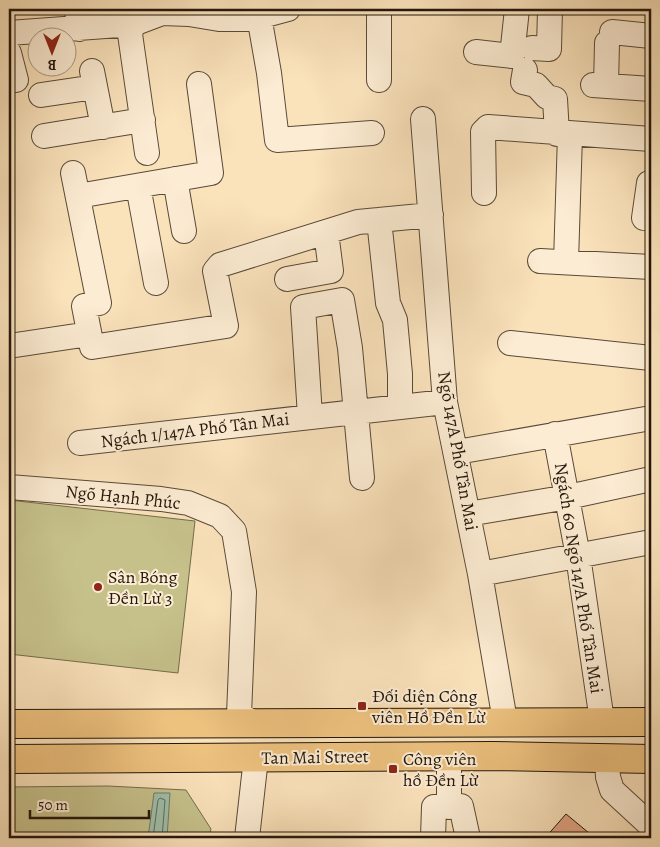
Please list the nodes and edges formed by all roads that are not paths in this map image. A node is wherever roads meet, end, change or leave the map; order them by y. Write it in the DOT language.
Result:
graph roads {
  1 [pos="288,9"];
  2 [pos="379,9"];
  3 [pos="517,9"];
  4 [pos="550,9"];
  5 [pos="218,14"];
  6 [pos="259,16"];
  7 [pos="78,19"];
  8 [pos="133,24"];
  9 [pos="9,33"];
  10 [pos="651,36"];
  11 [pos="9,48"];
  12 [pos="532,48"];
  13 [pos="476,52"];
  14 [pos="9,53"];
  15 [pos="525,70"];
  16 [pos="16,80"];
  17 [pos="379,80"];
  18 [pos="199,84"];
  19 [pos="651,89"];
  20 [pos="41,95"];
  21 [pos="423,119"];
  22 [pos="143,120"];
  23 [pos="103,127"];
  24 [pos="372,133"];
  25 [pos="564,134"];
  26 [pos="44,136"];
  27 [pos="651,139"];
  28 [pos="147,153"];
  29 [pos="175,179"];
  30 [pos="649,183"];
  31 [pos="138,186"];
  32 [pos="484,194"];
  33 [pos="432,215"];
  34 [pos="651,219"];
  35 [pos="379,220"];
  36 [pos="184,231"];
  37 [pos="326,232"];
  38 [pos="540,260"];
  39 [pos="566,262"];
  40 [pos="651,267"];
  41 [pos="287,279"];
  42 [pos="156,284"];
  43 [pos="90,334"];
  44 [pos="510,343"];
  45 [pos="9,346"];
  46 [pos="651,358"];
  47 [pos="445,402"];
  48 [pos="400,406"];
  49 [pos="354,411"];
  50 [pos="310,416"];
  51 [pos="651,418"];
  52 [pos="555,434"];
  53 [pos="80,443"];
  54 [pos="457,452"];
  55 [pos="362,478"];
  56 [pos="651,479"];
  57 [pos="9,486"];
  58 [pos="568,497"];
  59 [pos="468,514"];
  60 [pos="651,542"];
  61 [pos="578,556"];
  62 [pos="480,574"];
  63 [pos="505,721"];
  64 [pos="602,721"];
  65 [pos="651,722"];
  66 [pos="9,724"];
  67 [pos="256,724"];
  68 [pos="449,756"];
  69 [pos="256,758"];
  70 [pos="607,758"];
  71 [pos="9,759"];
  72 [pos="651,759"];
  73 [pos="450,807"];
  74 [pos="651,826"];
  75 [pos="247,838"];
  76 [pos="433,838"];
  77 [pos="468,838"];
  1 -- 6 [label="street"];
  2 -- 17 [label="street"];
  3 -- 13 [label="street"];
  4 -- 12 [label="street"];
  5 -- 6 [label="street"];
  5 -- 8 [label="street"];
  6 -- 24 [label="street"];
  7 -- 8 [label="street"];
  7 -- 9 [label="street"];
  8 -- 22 [label="street"];
  10 -- 19 [label="street"];
  11 -- 14 [label="street"];
  14 -- 16 [label="street"];
  15 -- 25 [label="street"];
  18 -- 29 [label="street"];
  20 -- 23 [label="street"];
  21 -- 33 [label="street, Ngõ 147A Phố Tân Mai"];
  22 -- 23 [label="street"];
  22 -- 28 [label="street"];
  23 -- 26 [label="street"];
  25 -- 27 [label="street"];
  25 -- 32 [label="street"];
  25 -- 39 [label="street"];
  29 -- 31 [label="street"];
  29 -- 36 [label="street"];
  30 -- 34 [label="street"];
  31 -- 42 [label="street"];
  31 -- 43 [label="street"];
  33 -- 35 [label="street"];
  33 -- 47 [label="street, Ngõ 147A Phố Tân Mai"];
  35 -- 37 [label="street"];
  35 -- 48 [label="street"];
  37 -- 41 [label="street"];
  37 -- 43 [label="street"];
  38 -- 39 [label="street"];
  39 -- 40 [label="street"];
  43 -- 45 [label="street"];
  44 -- 46 [label="street"];
  47 -- 48 [label="street, Ngách 1/147A Phố Tân Mai"];
  47 -- 54 [label="street, Ngõ 147A Phố Tân Mai"];
  48 -- 49 [label="street, Ngách 1/147A Phố Tân Mai"];
  49 -- 50 [label="street, Ngách 1/147A Phố Tân Mai"];
  49 -- 50 [label="street, Ngách 1/147A Phố Tân Mai"];
  49 -- 55 [label="street"];
  50 -- 53 [label="street, Ngách 1/147A Phố Tân Mai"];
  51 -- 52 [label="street"];
  52 -- 54 [label="street"];
  52 -- 58 [label="street, Ngách 60 Ngõ 147A Phố Tân Mai"];
  54 -- 59 [label="street, Ngõ 147A Phố Tân Mai"];
  56 -- 58 [label="street"];
  57 -- 67 [label="street, Ngõ Hạnh Phúc"];
  58 -- 59 [label="street"];
  58 -- 61 [label="street, Ngách 60 Ngõ 147A Phố Tân Mai"];
  59 -- 62 [label="street, Ngõ 147A Phố Tân Mai"];
  60 -- 61 [label="street"];
  61 -- 62 [label="street"];
  61 -- 64 [label="street, Ngách 60 Ngõ 147A Phố Tân Mai"];
  62 -- 63 [label="street, Ngõ 147A Phố Tân Mai"];
  63 -- 64 [label="main road, Tan Mai Street"];
  63 -- 67 [label="main road, Tan Mai Street"];
  64 -- 65 [label="main road, Tan Mai Street"];
  66 -- 67 [label="main road, Tan Mai Street"];
  67 -- 69 [label="main road"];
  68 -- 69 [label="main road, Tan Mai Street"];
  68 -- 70 [label="main road, Tan Mai Street"];
  68 -- 73 [label="street"];
  69 -- 71 [label="main road, Tan Mai Street"];
  69 -- 75 [label="street"];
  70 -- 72 [label="main road, Tan Mai Street"];
  70 -- 74 [label="street"];
  73 -- 76 [label="street"];
  73 -- 77 [label="street"];
}
